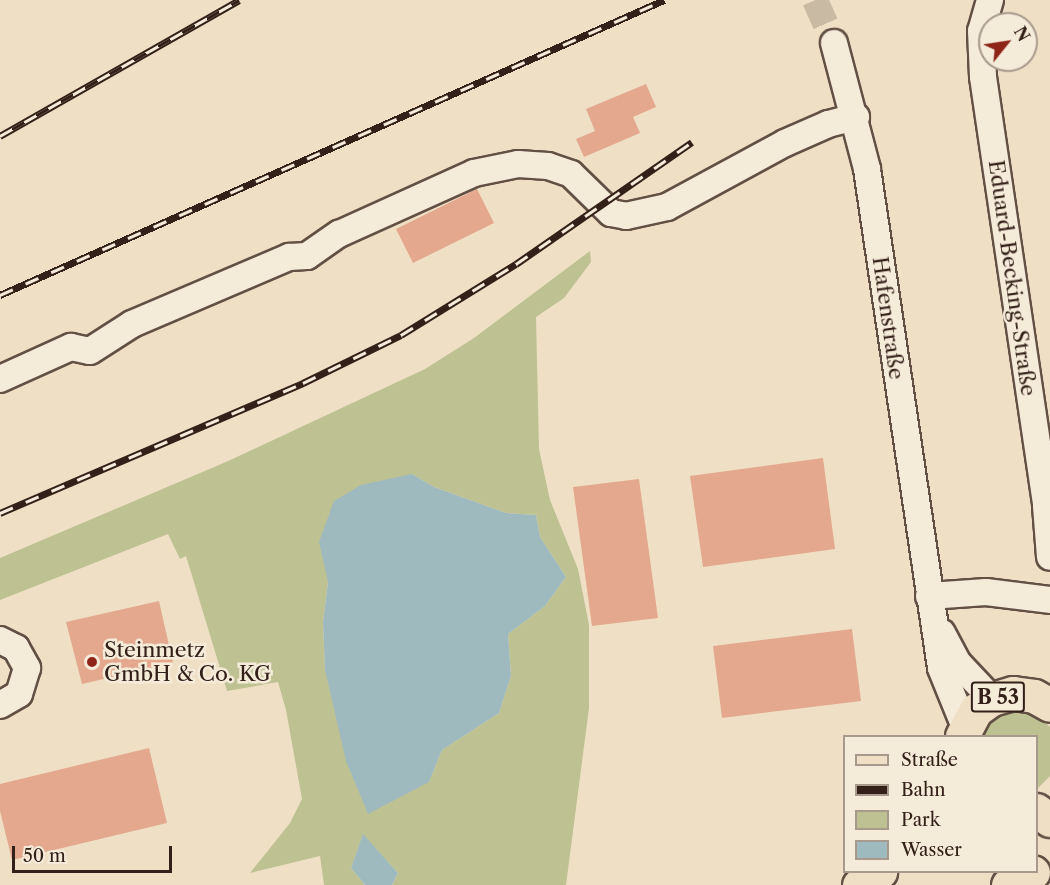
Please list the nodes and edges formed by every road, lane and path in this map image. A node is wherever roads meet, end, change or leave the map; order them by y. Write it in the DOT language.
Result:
graph roads {
  1 [pos="990,0"];
  2 [pos="834,43"];
  3 [pos="856,117"];
  4 [pos="0,379"];
  5 [pos="1050,557"];
  6 [pos="929,596"];
  7 [pos="1050,600"];
  8 [pos="0,640"];
  9 [pos="992,699"];
  10 [pos="0,705"];
  11 [pos="1050,705"];
  12 [pos="964,732"];
  13 [pos="878,873"];
  14 [pos="859,885"];
  1 -- 5 [label="street, Eduard-Becking-Straße"];
  2 -- 3 [label="street, Hafenstraße"];
  3 -- 4 [label="street"];
  3 -- 6 [label="street, Hafenstraße"];
  6 -- 7 [label="street"];
  6 -- 9 [label="street, Hafenstraße"];
  6 -- 12 [label="street, Hafenstraße"];
  8 -- 10 [label="street"];
  9 -- 11 [label="main road, B 53"];
  9 -- 12 [label="main road, B 53"];
  13 -- 14 [label="main road"];
}
